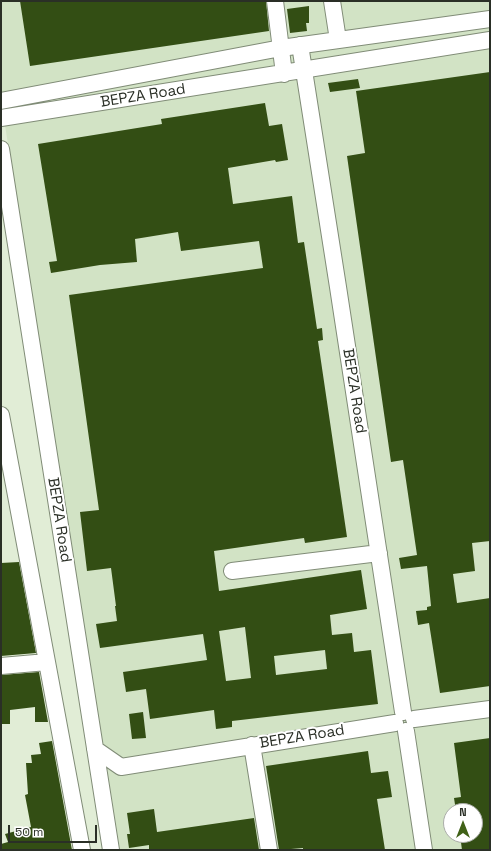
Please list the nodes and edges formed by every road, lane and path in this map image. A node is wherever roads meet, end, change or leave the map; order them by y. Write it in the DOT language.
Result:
graph roads {
  1 [pos="275,1"];
  2 [pos="332,1"];
  3 [pos="490,19"];
  4 [pos="338,40"];
  5 [pos="490,40"];
  6 [pos="300,45"];
  7 [pos="281,48"];
  8 [pos="303,70"];
  9 [pos="284,74"];
  10 [pos="1,101"];
  11 [pos="1,118"];
  12 [pos="1,148"];
  13 [pos="1,415"];
  14 [pos="4,453"];
  15 [pos="379,553"];
  16 [pos="232,571"];
  17 [pos="47,662"];
  18 [pos="1,666"];
  19 [pos="490,709"];
  20 [pos="404,721"];
  21 [pos="252,745"];
  22 [pos="95,749"];
  23 [pos="82,850"];
  24 [pos="111,850"];
  25 [pos="269,850"];
  26 [pos="424,850"];
  1 -- 7 [label="street"];
  2 -- 4 [label="street"];
  3 -- 4 [label="street, BEPZA Road"];
  4 -- 6 [label="street, BEPZA Road"];
  5 -- 8 [label="street, BEPZA Road"];
  6 -- 7 [label="street, BEPZA Road"];
  6 -- 8 [label="street, BEPZA Road"];
  7 -- 9 [label="street"];
  7 -- 10 [label="street, BEPZA Road"];
  8 -- 9 [label="street, BEPZA Road"];
  8 -- 15 [label="street, BEPZA Road"];
  9 -- 11 [label="street, BEPZA Road"];
  12 -- 22 [label="street, BEPZA Road"];
  13 -- 14 [label="street"];
  14 -- 17 [label="street"];
  15 -- 16 [label="street"];
  15 -- 20 [label="street, BEPZA Road"];
  17 -- 18 [label="street"];
  17 -- 23 [label="street"];
  19 -- 20 [label="street, BEPZA Road"];
  20 -- 21 [label="street, BEPZA Road"];
  20 -- 26 [label="street, BEPZA Road"];
  21 -- 22 [label="street, BEPZA Road"];
  21 -- 25 [label="street"];
  22 -- 24 [label="street, BEPZA Road"];
}
